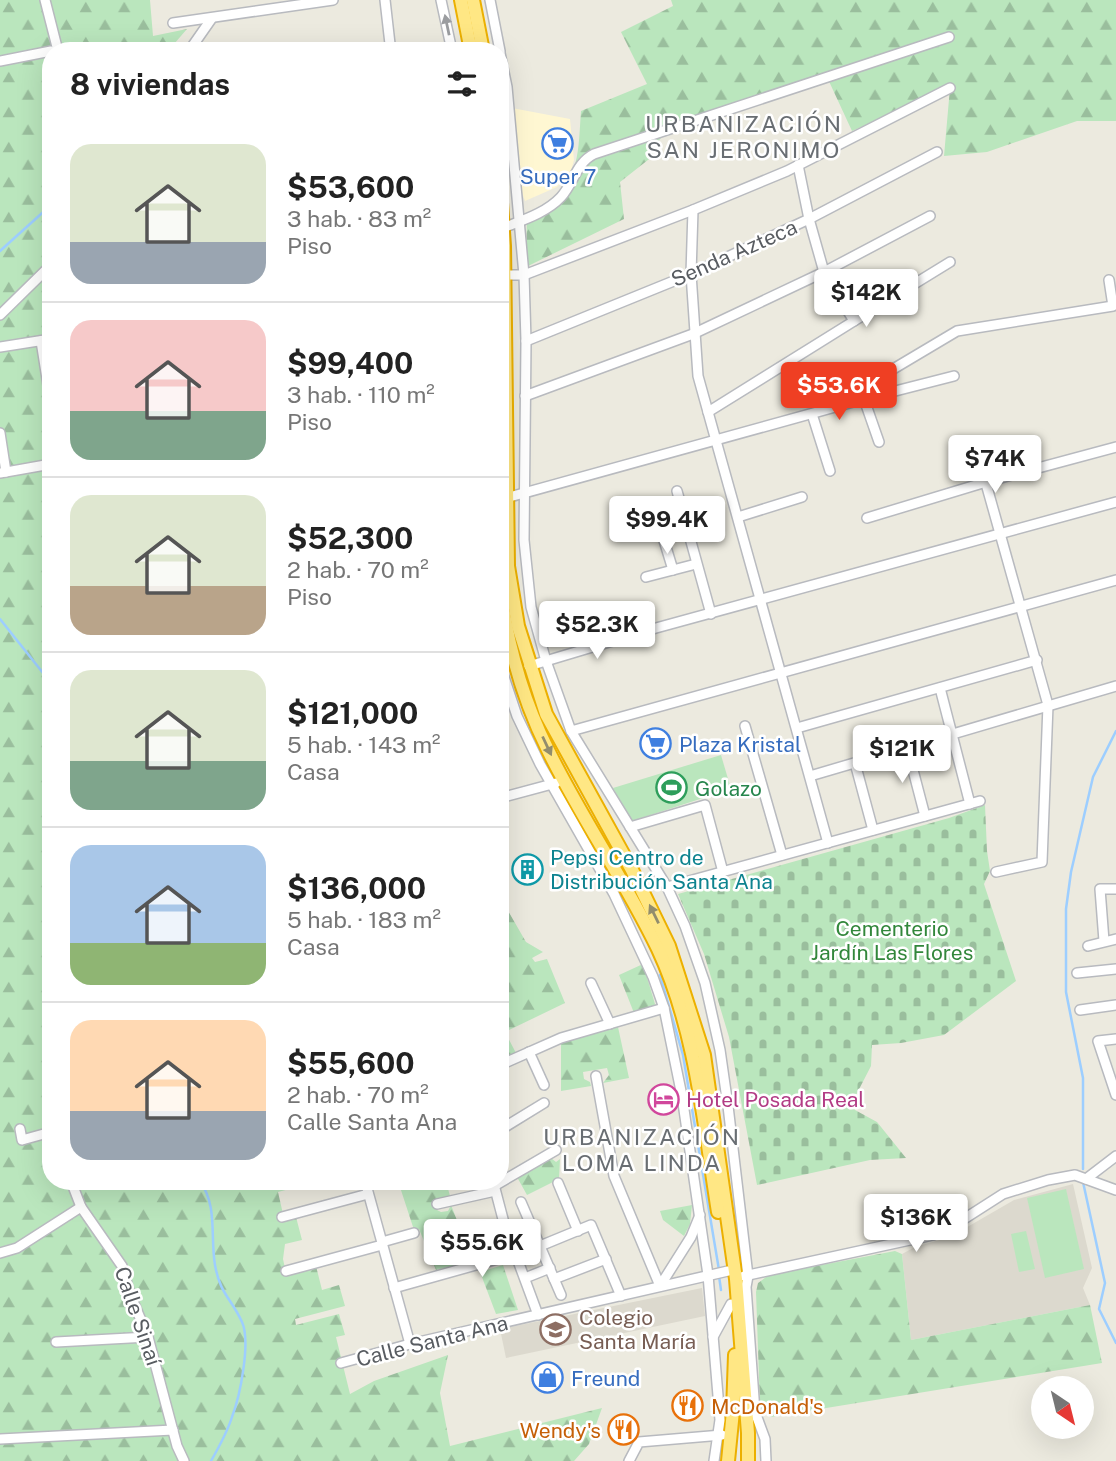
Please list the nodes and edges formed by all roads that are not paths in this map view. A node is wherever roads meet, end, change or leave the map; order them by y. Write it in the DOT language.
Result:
graph roads {
  1 [pos="45,0"];
  2 [pos="329,0"];
  3 [pos="385,0"];
  4 [pos="442,0"];
  5 [pos="461,0"];
  6 [pos="473,0"];
  7 [pos="489,0"];
  8 [pos="271,5"];
  9 [pos="212,18"];
  10 [pos="173,23"];
  11 [pos="949,37"];
  12 [pos="53,42"];
  13 [pos="195,42"];
  14 [pos="390,42"];
  15 [pos="450,42"];
  16 [pos="469,42"];
  17 [pos="481,42"];
  18 [pos="498,42"];
  19 [pos="42,53"];
  20 [pos="0,61"];
  21 [pos="950,88"];
  22 [pos="509,151"];
  23 [pos="936,152"];
  24 [pos="798,165"];
  25 [pos="693,210"];
  26 [pos="930,216"];
  27 [pos="809,219"];
  28 [pos="518,222"];
  29 [pos="509,226"];
  30 [pos="950,262"];
  31 [pos="824,272"];
  32 [pos="691,274"];
  33 [pos="42,275"];
  34 [pos="509,275"];
  35 [pos="524,275"];
  36 [pos="42,280"];
  37 [pos="1110,280"];
  38 [pos="36,281"];
  39 [pos="0,315"];
  40 [pos="854,321"];
  41 [pos="693,334"];
  42 [pos="42,341"];
  43 [pos="526,341"];
  44 [pos="0,347"];
  45 [pos="954,376"];
  46 [pos="525,396"];
  47 [pos="864,399"];
  48 [pos="708,412"];
  49 [pos="812,414"];
  50 [pos="0,433"];
  51 [pos="716,441"];
  52 [pos="879,442"];
  53 [pos="1116,447"];
  54 [pos="978,455"];
  55 [pos="42,466"];
  56 [pos="830,471"];
  57 [pos="3,472"];
  58 [pos="986,482"];
  59 [pos="677,491"];
  60 [pos="525,494"];
  61 [pos="509,497"];
  62 [pos="802,497"];
  63 [pos="1116,502"];
  64 [pos="680,505"];
  65 [pos="655,511"];
  66 [pos="632,517"];
  67 [pos="738,517"];
  68 [pos="867,518"];
  69 [pos="1000,533"];
  70 [pos="696,564"];
  71 [pos="673,570"];
  72 [pos="509,572"];
  73 [pos="646,577"];
  74 [pos="1116,580"];
  75 [pos="762,600"];
  76 [pos="1021,606"];
  77 [pos="711,614"];
  78 [pos="509,633"];
  79 [pos="1037,660"];
  80 [pos="546,661"];
  81 [pos="523,666"];
  82 [pos="509,669"];
  83 [pos="781,674"];
  84 [pos="1116,685"];
  85 [pos="940,688"];
  86 [pos="509,693"];
  87 [pos="1048,705"];
  88 [pos="745,726"];
  89 [pos="797,727"];
  90 [pos="571,731"];
  91 [pos="952,734"];
  92 [pos="907,747"];
  93 [pos="855,763"];
  94 [pos="810,776"];
  95 [pos="565,782"];
  96 [pos="550,784"];
  97 [pos="509,795"];
  98 [pos="980,801"];
  99 [pos="970,804"];
  100 [pos="925,816"];
  101 [pos="630,827"];
  102 [pos="873,830"];
  103 [pos="828,843"];
  104 [pos="782,855"];
  105 [pos="723,872"];
  106 [pos="996,872"];
  107 [pos="627,887"];
  108 [pos="667,887"];
  109 [pos="1116,889"];
  110 [pos="614,894"];
  111 [pos="1116,939"];
  112 [pos="1104,940"];
  113 [pos="1088,946"];
  114 [pos="1116,969"];
  115 [pos="1077,973"];
  116 [pos="592,983"];
  117 [pos="1116,1005"];
  118 [pos="664,1008"];
  119 [pos="1080,1010"];
  120 [pos="610,1024"];
  121 [pos="1116,1039"];
  122 [pos="529,1052"];
  123 [pos="509,1061"];
  124 [pos="596,1076"];
  125 [pos="544,1085"];
  126 [pos="1116,1095"];
  127 [pos="544,1103"];
  128 [pos="509,1124"];
  129 [pos="20,1129"];
  130 [pos="42,1134"];
  131 [pos="556,1150"];
  132 [pos="1116,1156"];
  133 [pos="509,1177"];
  134 [pos="1086,1178"];
  135 [pos="558,1183"];
  136 [pos="74,1190"];
  137 [pos="367,1190"];
  138 [pos="481,1190"];
  139 [pos="495,1190"];
  140 [pos="1116,1190"];
  141 [pos="368,1194"];
  142 [pos="521,1202"];
  143 [pos="437,1204"];
  144 [pos="81,1207"];
  145 [pos="701,1213"];
  146 [pos="282,1217"];
  147 [pos="578,1231"];
  148 [pos="414,1233"];
  149 [pos="382,1243"];
  150 [pos="540,1246"];
  151 [pos="0,1253"];
  152 [pos="515,1254"];
  153 [pos="606,1259"];
  154 [pos="550,1268"];
  155 [pos="286,1270"];
  156 [pos="708,1275"];
  157 [pos="737,1275"];
  158 [pos="525,1278"];
  159 [pos="554,1279"];
  160 [pos="660,1286"];
  161 [pos="394,1288"];
  162 [pos="561,1295"];
  163 [pos="621,1296"];
  164 [pos="732,1304"];
  165 [pos="538,1315"];
  166 [pos="148,1337"];
  167 [pos="713,1337"];
  168 [pos="56,1342"];
  169 [pos="410,1344"];
  170 [pos="341,1363"];
  171 [pos="173,1430"];
  172 [pos="725,1435"];
  173 [pos="0,1439"];
  174 [pos="184,1461"];
  175 [pos="629,1461"];
  176 [pos="715,1461"];
  177 [pos="728,1461"];
  178 [pos="743,1461"];
  179 [pos="748,1461"];
  180 [pos="766,1461"];
  1 -- 12 [label="street"];
  2 -- 8 [label="street"];
  3 -- 14 [label="street"];
  15 -- 4 [label="street, one-way"];
  5 -- 16 [label="highway"];
  6 -- 17 [label="highway"];
  7 -- 18 [label="street"];
  8 -- 9 [label="street"];
  9 -- 10 [label="street"];
  9 -- 13 [label="street"];
  11 -- 28 [label="street"];
  19 -- 20 [label="street"];
  21 -- 24 [label="street"];
  22 -- 28 [label="street"];
  23 -- 27 [label="street, Senda Azteca"];
  24 -- 25 [label="street"];
  24 -- 27 [label="street"];
  25 -- 32 [label="street"];
  25 -- 35 [label="street"];
  26 -- 31 [label="street"];
  27 -- 31 [label="street"];
  27 -- 32 [label="street, Senda Azteca"];
  28 -- 29 [label="street"];
  28 -- 35 [label="street"];
  30 -- 40 [label="street"];
  31 -- 40 [label="street"];
  31 -- 41 [label="street"];
  32 -- 41 [label="street"];
  32 -- 43 [label="street, Senda Azteca"];
  33 -- 38 [label="street"];
  34 -- 35 [label="street"];
  35 -- 43 [label="street"];
  36 -- 38 [label="street"];
  37 -- 47 [label="street"];
  38 -- 39 [label="street"];
  40 -- 48 [label="street"];
  41 -- 46 [label="street"];
  41 -- 48 [label="street"];
  42 -- 44 [label="street"];
  43 -- 46 [label="street"];
  45 -- 47 [label="street"];
  46 -- 60 [label="street"];
  47 -- 49 [label="street"];
  47 -- 52 [label="street"];
  48 -- 51 [label="street"];
  49 -- 51 [label="street"];
  49 -- 56 [label="street"];
  50 -- 57 [label="street"];
  51 -- 60 [label="street"];
  51 -- 67 [label="street"];
  53 -- 58 [label="street"];
  54 -- 58 [label="street"];
  55 -- 57 [label="street"];
  58 -- 68 [label="street"];
  58 -- 69 [label="street"];
  59 -- 64 [label="street"];
  60 -- 61 [label="street"];
  60 -- 80 [label="street"];
  62 -- 67 [label="street"];
  63 -- 69 [label="street"];
  64 -- 65 [label="street"];
  64 -- 70 [label="street"];
  65 -- 66 [label="street"];
  65 -- 71 [label="street"];
  67 -- 75 [label="street"];
  69 -- 75 [label="street"];
  69 -- 76 [label="street"];
  70 -- 71 [label="street"];
  70 -- 77 [label="street"];
  71 -- 73 [label="street"];
  72 -- 81 [label="highway"];
  74 -- 76 [label="street"];
  75 -- 77 [label="street"];
  75 -- 83 [label="street"];
  76 -- 79 [label="street"];
  76 -- 83 [label="street"];
  77 -- 80 [label="street"];
  78 -- 81 [label="highway"];
  79 -- 85 [label="street"];
  79 -- 87 [label="street"];
  80 -- 81 [label="street"];
  80 -- 90 [label="street"];
  81 -- 82 [label="street"];
  81 -- 95 [label="highway, one-way"];
  157 -- 81 [label="highway, one-way"];
  83 -- 89 [label="street"];
  83 -- 90 [label="street"];
  84 -- 87 [label="street"];
  85 -- 89 [label="street"];
  85 -- 91 [label="street"];
  86 -- 96 [label="street"];
  87 -- 91 [label="street"];
  87 -- 106 [label="street"];
  88 -- 104 [label="street"];
  89 -- 94 [label="street"];
  90 -- 101 [label="street"];
  91 -- 92 [label="street"];
  91 -- 99 [label="street"];
  92 -- 93 [label="street"];
  92 -- 100 [label="street"];
  93 -- 94 [label="street"];
  93 -- 102 [label="street"];
  94 -- 103 [label="street"];
  95 -- 96 [label="street"];
  95 -- 107 [label="highway"];
  96 -- 97 [label="street"];
  96 -- 110 [label="street"];
  98 -- 99 [label="street"];
  99 -- 100 [label="street"];
  100 -- 102 [label="street"];
  101 -- 105 [label="street"];
  101 -- 108 [label="street"];
  102 -- 103 [label="street"];
  103 -- 104 [label="street"];
  104 -- 105 [label="street"];
  105 -- 108 [label="street"];
  107 -- 110 [label="street"];
  107 -- 157 [label="highway"];
  108 -- 157 [label="street"];
  109 -- 112 [label="street"];
  110 -- 118 [label="street"];
  111 -- 112 [label="street"];
  112 -- 113 [label="street"];
  114 -- 115 [label="street"];
  116 -- 120 [label="street"];
  117 -- 119 [label="street"];
  118 -- 120 [label="street"];
  118 -- 145 [label="street"];
  120 -- 122 [label="street"];
  121 -- 126 [label="street"];
  122 -- 123 [label="street"];
  122 -- 125 [label="street"];
  124 -- 160 [label="street"];
  127 -- 128 [label="street"];
  129 -- 130 [label="street"];
  131 -- 133 [label="street"];
  132 -- 134 [label="street"];
  134 -- 140 [label="street"];
  134 -- 157 [label="street, Calle Santa Ana"];
  135 -- 147 [label="street"];
  136 -- 144 [label="street, Calle Sinaí"];
  137 -- 141 [label="street"];
  138 -- 143 [label="street"];
  139 -- 152 [label="street"];
  141 -- 146 [label="street"];
  141 -- 149 [label="street"];
  142 -- 150 [label="street"];
  144 -- 151 [label="street"];
  144 -- 166 [label="street, Calle Sinaí"];
  145 -- 156 [label="street"];
  145 -- 160 [label="street"];
  147 -- 150 [label="street"];
  147 -- 153 [label="street"];
  148 -- 149 [label="street"];
  149 -- 155 [label="street"];
  149 -- 161 [label="street"];
  150 -- 154 [label="street"];
  152 -- 158 [label="street"];
  152 -- 161 [label="street"];
  153 -- 159 [label="street"];
  153 -- 163 [label="street"];
  154 -- 158 [label="street"];
  154 -- 159 [label="street"];
  156 -- 157 [label="street, Calle Santa Ana"];
  156 -- 160 [label="street, Calle Santa Ana"];
  156 -- 167 [label="street"];
  157 -- 164 [label="highway"];
  157 -- 179 [label="highway"];
  157 -- 180 [label="street"];
  158 -- 165 [label="street"];
  159 -- 162 [label="street"];
  160 -- 163 [label="street, Calle Santa Ana"];
  161 -- 169 [label="street"];
  163 -- 165 [label="street, Calle Santa Ana"];
  164 -- 167 [label="street"];
  164 -- 172 [label="highway"];
  165 -- 169 [label="street, Calle Santa Ana"];
  166 -- 168 [label="street"];
  166 -- 171 [label="street, Calle Sinaí"];
  167 -- 172 [label="street"];
  169 -- 170 [label="street, Calle Santa Ana"];
  171 -- 173 [label="street"];
  171 -- 174 [label="street, Calle Sinaí"];
  172 -- 175 [label="street"];
  172 -- 176 [label="street"];
  172 -- 177 [label="highway"];
  172 -- 178 [label="highway"];
}
